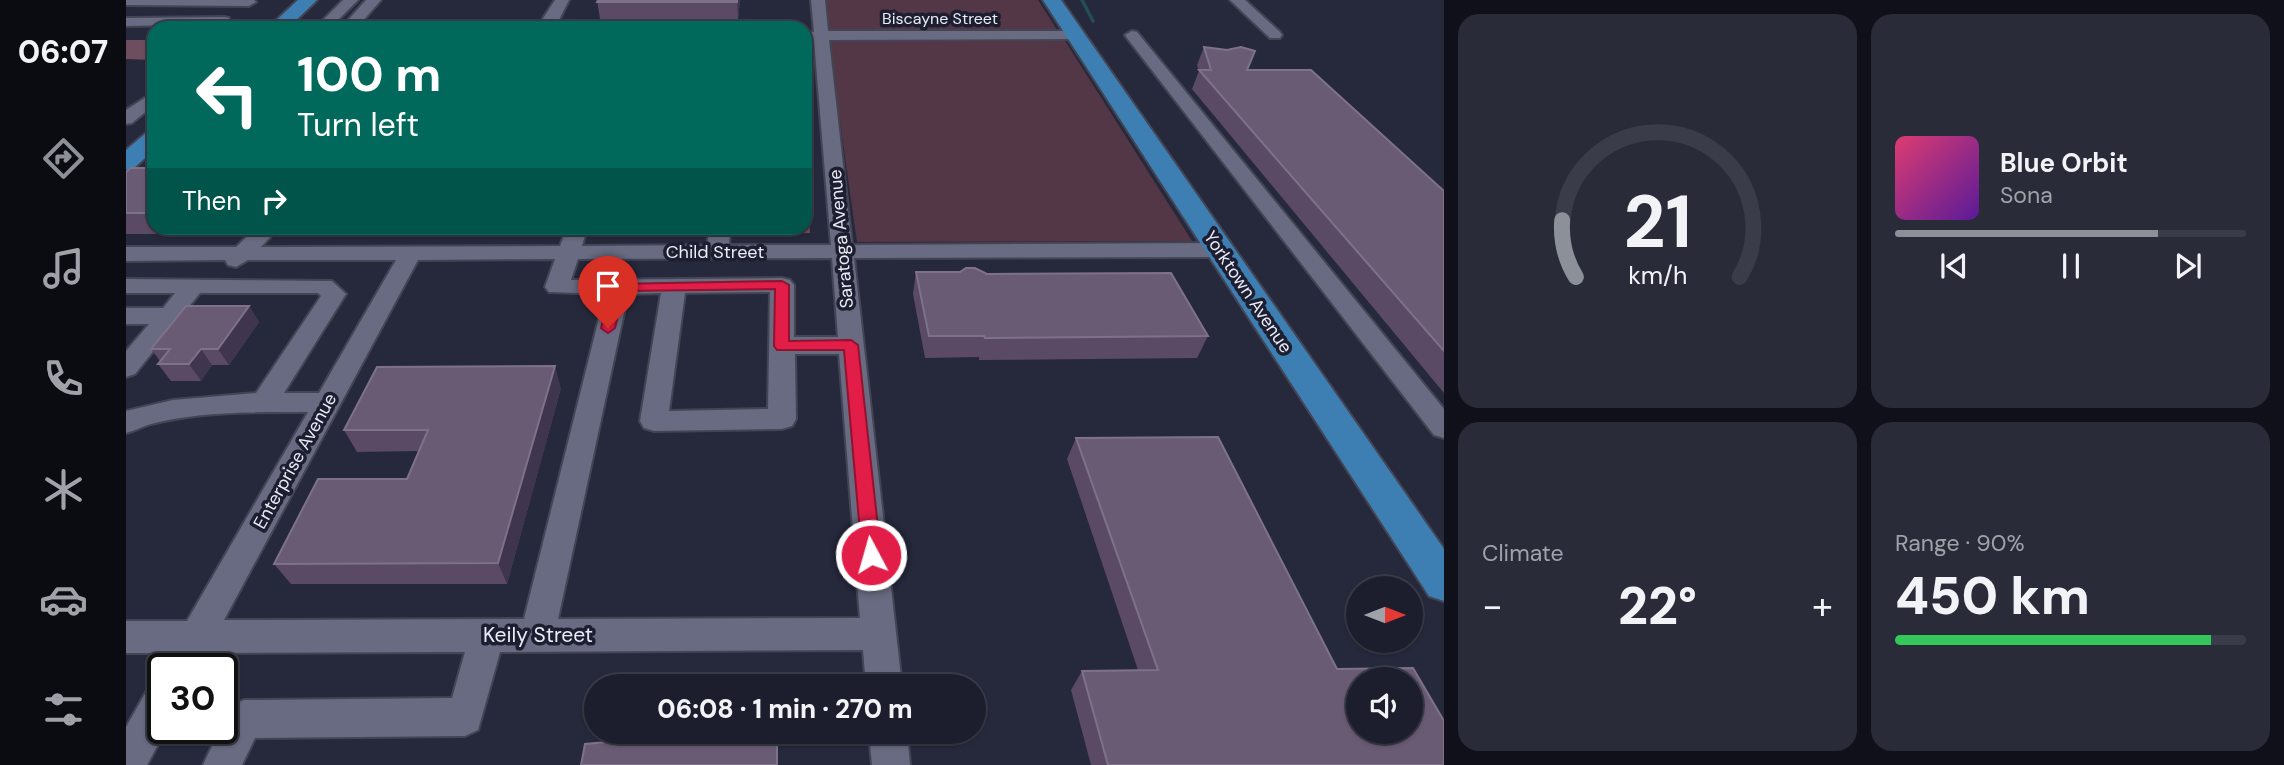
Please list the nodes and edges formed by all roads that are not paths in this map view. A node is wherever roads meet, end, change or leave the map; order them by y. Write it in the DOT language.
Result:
graph roads {
  1 [pos="308,0"];
  2 [pos="351,0"];
  3 [pos="374,0"];
  4 [pos="562,0"];
  5 [pos="818,0"];
  6 [pos="1052,0"];
  7 [pos="1237,0"];
  8 [pos="235,13"];
  9 [pos="126,14"];
  10 [pos="173,21"];
  11 [pos="285,21"];
  12 [pos="329,21"];
  13 [pos="354,21"];
  14 [pos="551,21"];
  15 [pos="147,24"];
  16 [pos="1076,35"];
  17 [pos="1132,35"];
  18 [pos="1275,35"];
  19 [pos="813,36"];
  20 [pos="126,37"];
  21 [pos="147,37"];
  22 [pos="147,102"];
  23 [pos="126,119"];
  24 [pos="147,144"];
  25 [pos="126,163"];
  26 [pos="243,235"];
  27 [pos="575,235"];
  28 [pos="719,235"];
  29 [pos="410,240"];
  30 [pos="1220,250"];
  31 [pos="842,251"];
  32 [pos="569,252"];
  33 [pos="717,252"];
  34 [pos="126,254"];
  35 [pos="243,254"];
  36 [pos="126,286"];
  37 [pos="202,286"];
  38 [pos="674,286"];
  39 [pos="618,287"];
  40 [pos="126,316"];
  41 [pos="169,316"];
  42 [pos="851,345"];
  43 [pos="782,346"];
  44 [pos="126,368"];
  45 [pos="264,402"];
  46 [pos="328,402"];
  47 [pos="126,423"];
  48 [pos="1444,428"];
  49 [pos="1444,583"];
  50 [pos="538,634"];
  51 [pos="879,634"];
  52 [pos="488,635"];
  53 [pos="126,636"];
  54 [pos="197,636"];
  55 [pos="187,653"];
  56 [pos="883,674"];
  57 [pos="147,727"];
  58 [pos="889,744"];
  59 [pos="126,765"];
  60 [pos="222,765"];
  61 [pos="891,765"];
  1 -- 11 [label="main road"];
  2 -- 12 [label="street"];
  3 -- 13 [label="street"];
  4 -- 14 [label="street"];
  5 -- 19 [label="street, Saratoga Avenue"];
  6 -- 16 [label="main road, Yorktown Avenue"];
  7 -- 18 [label="street"];
  8 -- 9 [label="street"];
  8 -- 9 [label="street"];
  8 -- 10 [label="street"];
  9 -- 15 [label="street"];
  16 -- 19 [label="street, Biscayne Street"];
  16 -- 30 [label="main road, Yorktown Avenue"];
  17 -- 48 [label="street"];
  19 -- 31 [label="street, Saratoga Avenue"];
  20 -- 21 [label="street"];
  22 -- 23 [label="street"];
  24 -- 25 [label="main road"];
  26 -- 35 [label="street"];
  27 -- 32 [label="street"];
  28 -- 33 [label="street"];
  29 -- 32 [label="street, Child Street"];
  29 -- 35 [label="street, Child Street"];
  29 -- 46 [label="street, Enterprise Avenue"];
  30 -- 31 [label="street, Child Street"];
  30 -- 49 [label="main road, Yorktown Avenue"];
  31 -- 33 [label="street, Child Street"];
  31 -- 42 [label="street, Saratoga Avenue"];
  32 -- 33 [label="street, Child Street"];
  32 -- 39 [label="street"];
  34 -- 35 [label="street, Child Street"];
  35 -- 37 [label="street"];
  36 -- 37 [label="street"];
  37 -- 41 [label="street"];
  37 -- 45 [label="street"];
  38 -- 39 [label="street"];
  38 -- 43 [label="street"];
  38 -- 43 [label="street"];
  39 -- 50 [label="street"];
  40 -- 41 [label="street"];
  41 -- 44 [label="street"];
  42 -- 43 [label="street"];
  42 -- 51 [label="street, Saratoga Avenue"];
  45 -- 46 [label="street"];
  45 -- 47 [label="street"];
  46 -- 54 [label="street, Enterprise Avenue"];
  50 -- 51 [label="street, Keily Street"];
  50 -- 52 [label="street, Keily Street"];
  51 -- 56 [label="street, Saratoga Avenue"];
  52 -- 54 [label="street, Keily Street"];
  52 -- 60 [label="street"];
  53 -- 54 [label="street, Keily Street"];
  54 -- 55 [label="street, Enterprise Avenue"];
  57 -- 59 [label="street"];
  58 -- 61 [label="street"];
}
